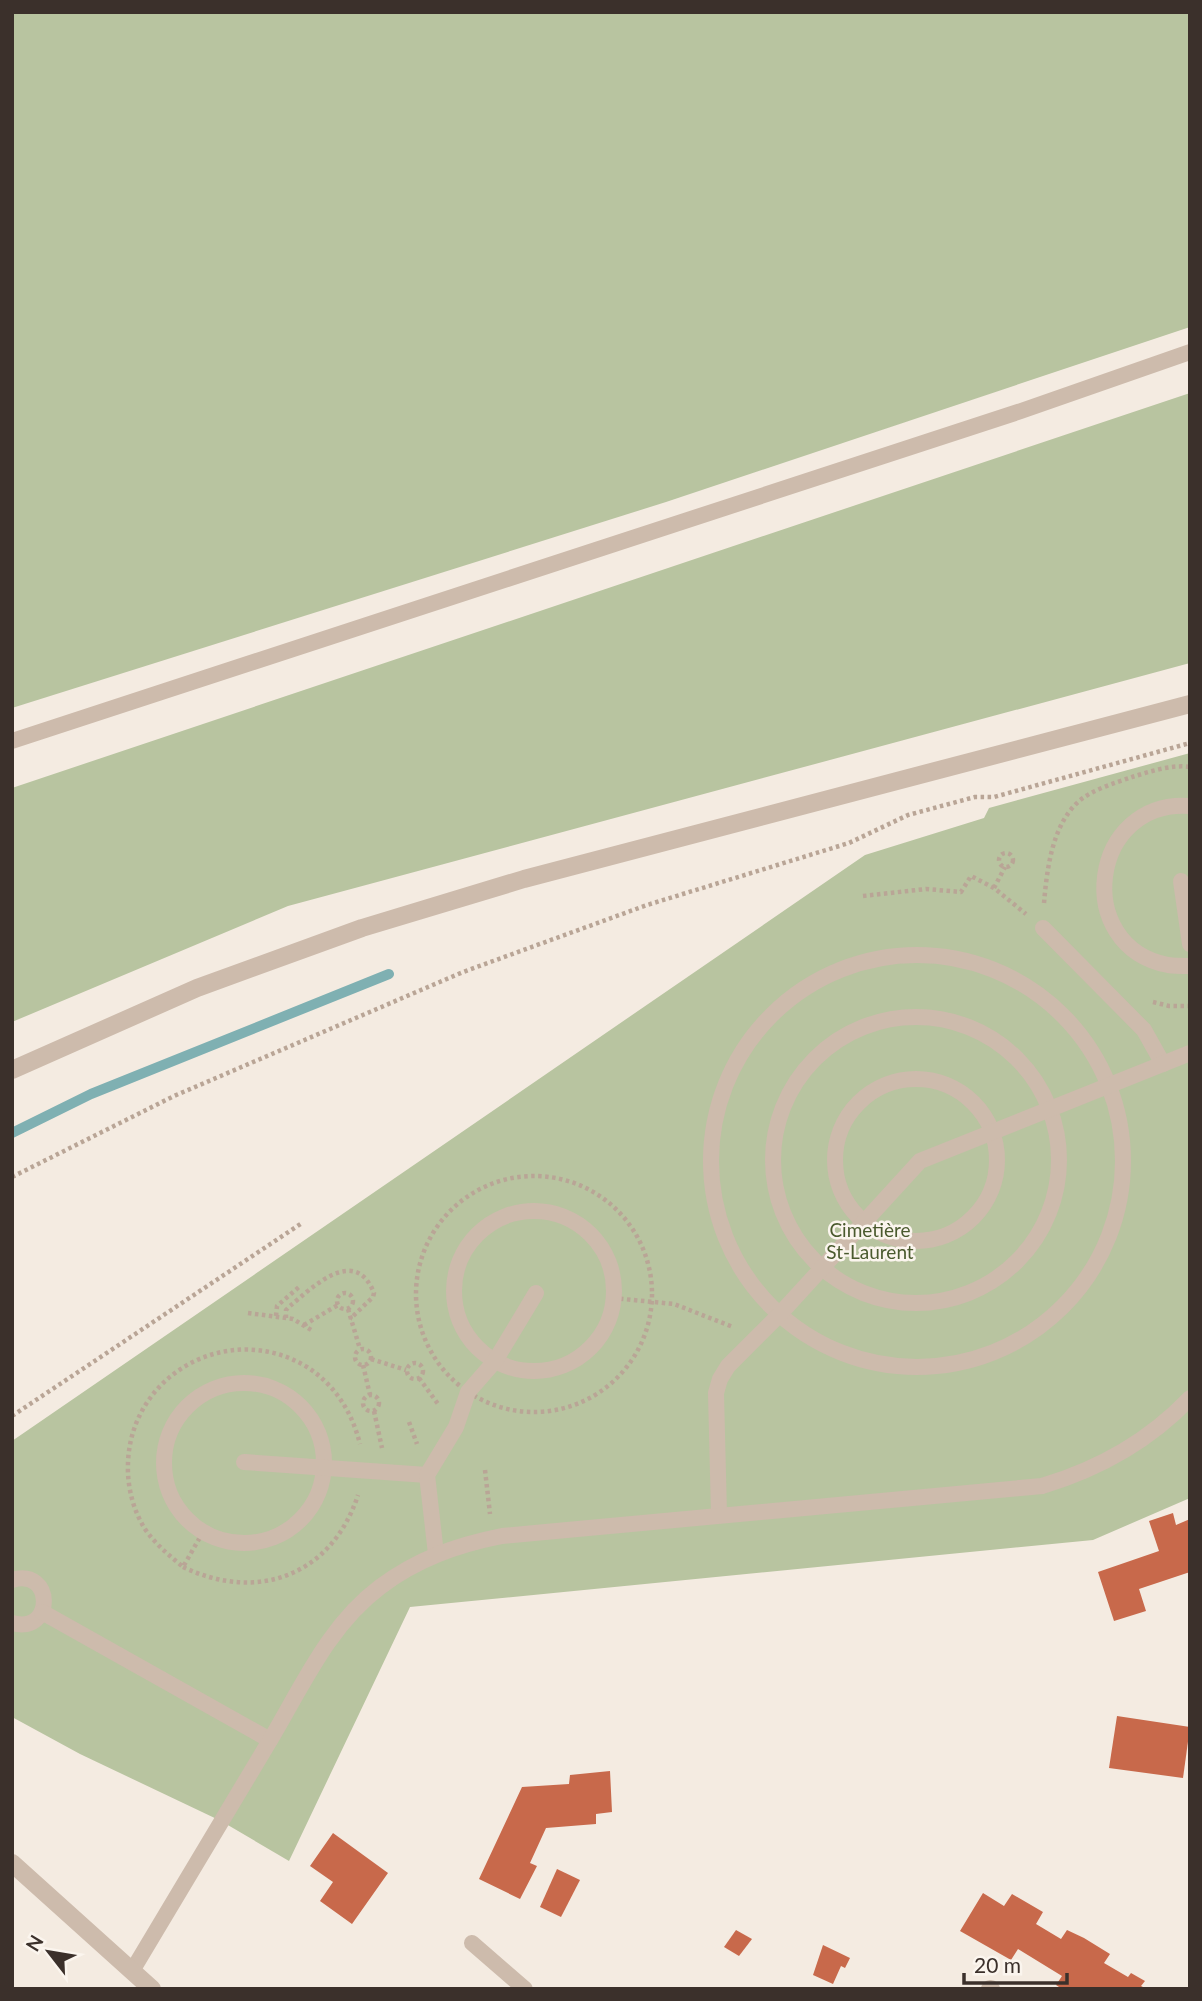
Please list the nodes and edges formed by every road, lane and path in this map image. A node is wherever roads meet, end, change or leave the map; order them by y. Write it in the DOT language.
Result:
graph roads {
  1 [pos="1190,352"];
  2 [pos="1190,704"];
  3 [pos="12,741"];
  4 [pos="1190,743"];
  5 [pos="1190,767"];
  6 [pos="1190,806"];
  7 [pos="1005,867"];
  8 [pos="1181,881"];
  9 [pos="994,888"];
  10 [pos="863,896"];
  11 [pos="1043,928"];
  12 [pos="1190,944"];
  13 [pos="1190,966"];
  14 [pos="1190,1053"];
  15 [pos="1163,1063"];
  16 [pos="12,1070"];
  17 [pos="1109,1085"];
  18 [pos="1050,1109"];
  19 [pos="992,1132"];
  20 [pos="12,1177"];
  21 [pos="863,1222"];
  22 [pos="302,1223"];
  23 [pos="821,1269"];
  24 [pos="299,1287"];
  25 [pos="536,1293"];
  26 [pos="613,1298"];
  27 [pos="338,1305"];
  28 [pos="348,1309"];
  29 [pos="248,1313"];
  30 [pos="779,1315"];
  31 [pos="276,1316"];
  32 [pos="286,1318"];
  33 [pos="351,1319"];
  34 [pos="304,1325"];
  35 [pos="313,1331"];
  36 [pos="756,1338"];
  37 [pos="360,1349"];
  38 [pos="371,1359"];
  39 [pos="495,1362"];
  40 [pos="363,1365"];
  41 [pos="406,1370"];
  42 [pos="370,1395"];
  43 [pos="1187,1404"];
  44 [pos="374,1411"];
  45 [pos="12,1416"];
  46 [pos="244,1462"];
  47 [pos="324,1467"];
  48 [pos="485,1470"];
  49 [pos="388,1472"];
  50 [pos="427,1475"];
  51 [pos="719,1515"];
  52 [pos="493,1538"];
  53 [pos="436,1554"];
  54 [pos="12,1580"];
  55 [pos="42,1612"];
  56 [pos="12,1623"];
  57 [pos="270,1740"];
  58 [pos="12,1863"];
  59 [pos="472,1943"];
  60 [pos="132,1971"];
  61 [pos="152,1989"];
  62 [pos="525,1989"];
  1 -- 3 [label="lane"];
  2 -- 16 [label="street"];
  4 -- 20 [label="path"];
  5 -- 11 [label="path"];
  6 -- 13 [label="lane"];
  7 -- 9 [label="path"];
  8 -- 12 [label="lane"];
  9 -- 10 [label="path"];
  9 -- 11 [label="path"];
  11 -- 15 [label="lane"];
  14 -- 15 [label="lane"];
  15 -- 17 [label="lane"];
  17 -- 18 [label="lane"];
  17 -- 30 [label="lane"];
  17 -- 30 [label="lane"];
  18 -- 19 [label="lane"];
  18 -- 23 [label="lane"];
  18 -- 23 [label="lane"];
  19 -- 21 [label="lane"];
  19 -- 21 [label="lane"];
  19 -- 21 [label="lane"];
  21 -- 23 [label="lane"];
  22 -- 45 [label="path"];
  23 -- 30 [label="lane"];
  24 -- 31 [label="path"];
  25 -- 39 [label="lane"];
  26 -- 36 [label="path"];
  26 -- 39 [label="lane"];
  26 -- 39 [label="lane"];
  27 -- 28 [label="path"];
  27 -- 28 [label="path"];
  27 -- 34 [label="path"];
  28 -- 33 [label="path"];
  29 -- 31 [label="path"];
  30 -- 36 [label="lane"];
  31 -- 32 [label="path"];
  32 -- 33 [label="path"];
  32 -- 34 [label="path"];
  33 -- 37 [label="path"];
  34 -- 35 [label="path"];
  36 -- 51 [label="lane"];
  37 -- 38 [label="path"];
  37 -- 40 [label="path"];
  38 -- 40 [label="path"];
  38 -- 41 [label="path"];
  39 -- 50 [label="lane"];
  40 -- 42 [label="path"];
  42 -- 44 [label="path"];
  42 -- 44 [label="path"];
  43 -- 51 [label="lane"];
  44 -- 49 [label="path"];
  46 -- 47 [label="lane"];
  47 -- 47 [label="lane"];
  47 -- 49 [label="lane"];
  48 -- 52 [label="path"];
  49 -- 50 [label="lane"];
  50 -- 53 [label="lane"];
  51 -- 52 [label="lane"];
  52 -- 53 [label="lane"];
  53 -- 57 [label="lane"];
  54 -- 55 [label="lane"];
  55 -- 56 [label="lane"];
  55 -- 57 [label="lane"];
  57 -- 60 [label="lane"];
  58 -- 60 [label="street"];
  59 -- 62 [label="lane"];
  60 -- 61 [label="street"];
}
